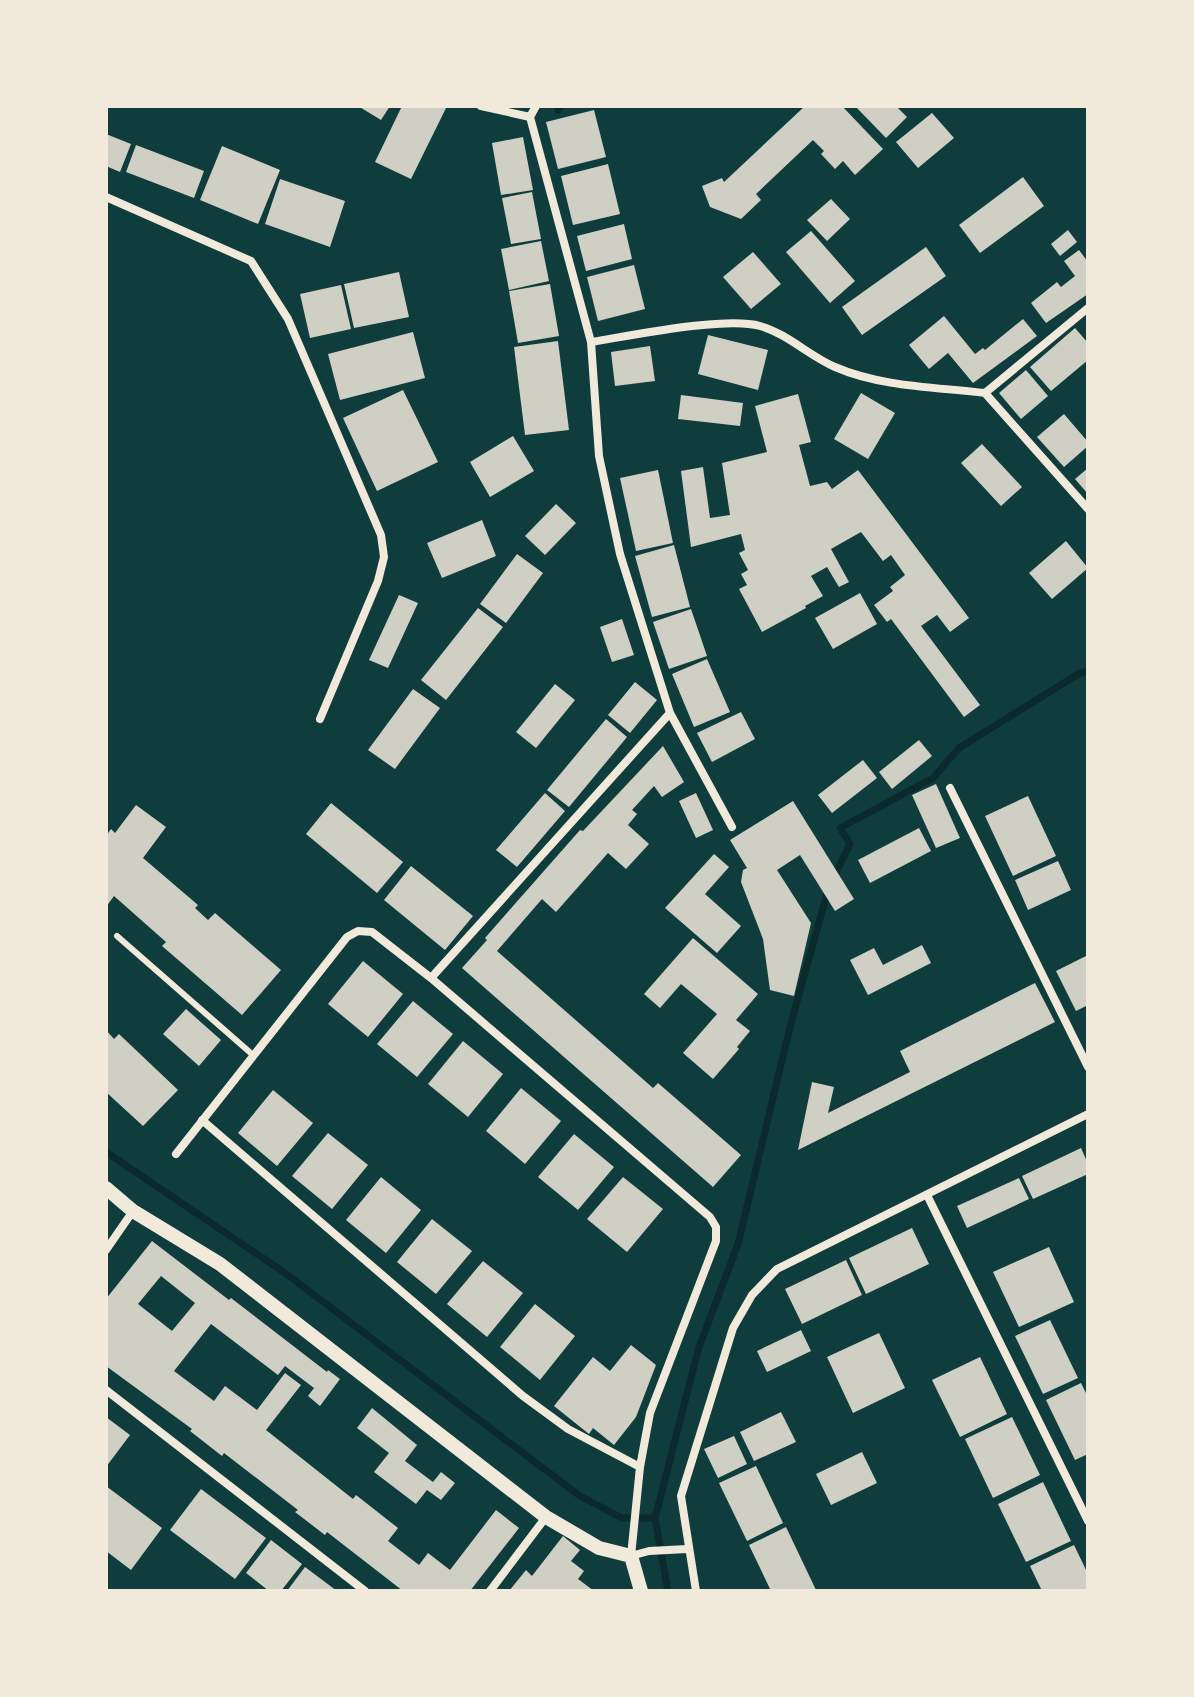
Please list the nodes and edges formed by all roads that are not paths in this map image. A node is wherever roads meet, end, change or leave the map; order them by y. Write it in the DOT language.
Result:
graph roads {
  1 [pos="481,106"];
  2 [pos="536,106"];
  3 [pos="530,117"];
  4 [pos="106,197"];
  5 [pos="1088,308"];
  6 [pos="591,342"];
  7 [pos="985,393"];
  8 [pos="1088,509"];
  9 [pos="670,713"];
  10 [pos="320,719"];
  11 [pos="950,788"];
  12 [pos="732,827"];
  13 [pos="117,936"];
  14 [pos="431,978"];
  15 [pos="253,1055"];
  16 [pos="1088,1067"];
  17 [pos="1088,1114"];
  18 [pos="202,1120"];
  19 [pos="176,1154"];
  20 [pos="106,1188"];
  21 [pos="927,1195"];
  22 [pos="133,1211"];
  23 [pos="106,1250"];
  24 [pos="106,1390"];
  25 [pos="640,1467"];
  26 [pos="546,1517"];
  27 [pos="1088,1521"];
  28 [pos="687,1549"];
  29 [pos="631,1556"];
  30 [pos="365,1591"];
  31 [pos="490,1591"];
  32 [pos="641,1591"];
  33 [pos="696,1591"];
  1 -- 3 [label="street"];
  2 -- 3 [label="street"];
  3 -- 6 [label="street"];
  4 -- 10 [label="street"];
  5 -- 7 [label="street"];
  6 -- 7 [label="street"];
  6 -- 9 [label="street"];
  7 -- 8 [label="street"];
  9 -- 12 [label="street"];
  9 -- 14 [label="street"];
  11 -- 16 [label="street"];
  13 -- 15 [label="lane"];
  14 -- 15 [label="street"];
  14 -- 25 [label="street"];
  15 -- 18 [label="street"];
  17 -- 21 [label="street"];
  18 -- 19 [label="street"];
  18 -- 25 [label="street"];
  20 -- 22 [label="street"];
  21 -- 27 [label="street"];
  21 -- 28 [label="street"];
  22 -- 23 [label="street"];
  22 -- 26 [label="street"];
  24 -- 30 [label="street"];
  25 -- 29 [label="street"];
  26 -- 29 [label="street"];
  26 -- 31 [label="street"];
  28 -- 29 [label="street"];
  28 -- 33 [label="street"];
  29 -- 32 [label="street"];
}
